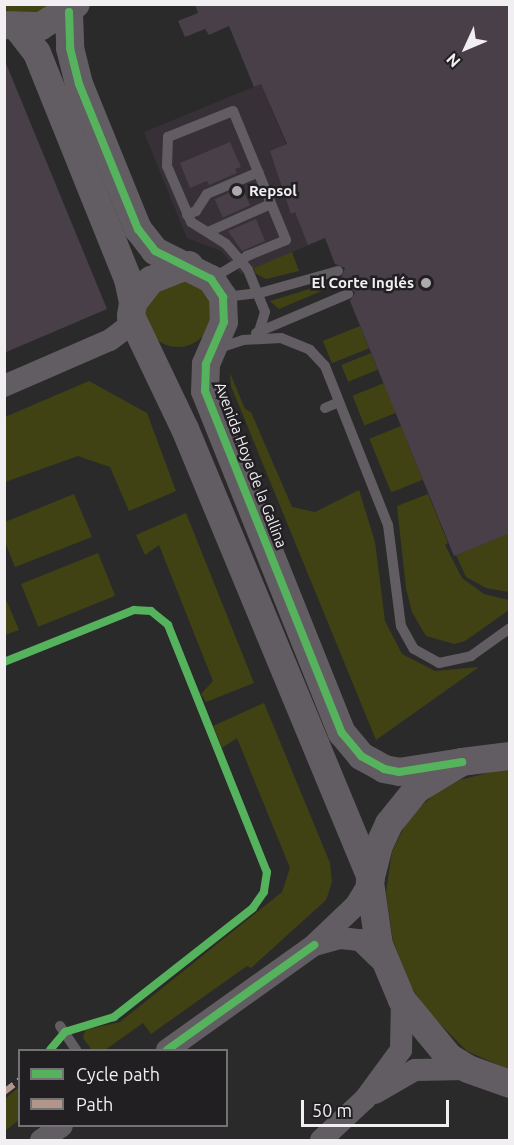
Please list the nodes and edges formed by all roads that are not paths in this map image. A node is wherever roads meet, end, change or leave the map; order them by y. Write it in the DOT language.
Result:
graph roads {
  1 [pos="73,8"];
  2 [pos="10,26"];
  3 [pos="259,172"];
  4 [pos="272,204"];
  5 [pos="188,215"];
  6 [pos="208,231"];
  7 [pos="241,261"];
  8 [pos="338,271"];
  9 [pos="208,280"];
  10 [pos="260,293"];
  11 [pos="348,294"];
  12 [pos="132,310"];
  13 [pos="259,332"];
  14 [pos="243,340"];
  15 [pos="210,351"];
  16 [pos="4,386"];
  17 [pos="339,402"];
  18 [pos="325,408"];
  19 [pos="510,628"];
  20 [pos="510,756"];
  21 [pos="462,762"];
  22 [pos="371,880"];
  23 [pos="314,945"];
  24 [pos="384,964"];
  25 [pos="311,968"];
  26 [pos="402,1000"];
  27 [pos="60,1026"];
  28 [pos="75,1049"];
  29 [pos="168,1049"];
  30 [pos="468,1070"];
  31 [pos="510,1084"];
  32 [pos="366,1099"];
  33 [pos="59,1127"];
  34 [pos="41,1140"];
  35 [pos="321,1140"];
  1 -- 2 [label="street"];
  1 -- 9 [label="street"];
  2 -- 12 [label="street"];
  3 -- 4 [label="lane"];
  3 -- 5 [label="lane"];
  3 -- 5 [label="lane"];
  4 -- 6 [label="lane"];
  4 -- 7 [label="lane"];
  5 -- 6 [label="lane"];
  6 -- 7 [label="lane"];
  7 -- 9 [label="lane"];
  7 -- 10 [label="lane"];
  8 -- 10 [label="lane"];
  9 -- 10 [label="lane"];
  9 -- 12 [label="street"];
  9 -- 15 [label="street, Avenida Hoya de la Gallina"];
  10 -- 13 [label="lane"];
  11 -- 13 [label="lane"];
  12 -- 16 [label="street"];
  12 -- 22 [label="street"];
  13 -- 14 [label="lane"];
  14 -- 15 [label="lane"];
  14 -- 17 [label="lane"];
  15 -- 21 [label="street, Avenida Hoya de la Gallina"];
  17 -- 18 [label="lane"];
  17 -- 19 [label="lane"];
  20 -- 21 [label="street, Avenida Hoya de la Gallina"];
  21 -- 22 [label="street"];
  22 -- 23 [label="street"];
  22 -- 24 [label="street"];
  23 -- 24 [label="street"];
  23 -- 25 [label="street"];
  23 -- 29 [label="street"];
  24 -- 26 [label="street"];
  26 -- 30 [label="street"];
  26 -- 32 [label="street"];
  27 -- 28 [label="lane"];
  30 -- 31 [label="street"];
  30 -- 32 [label="street"];
  32 -- 35 [label="street"];
  33 -- 34 [label="street"];
}
